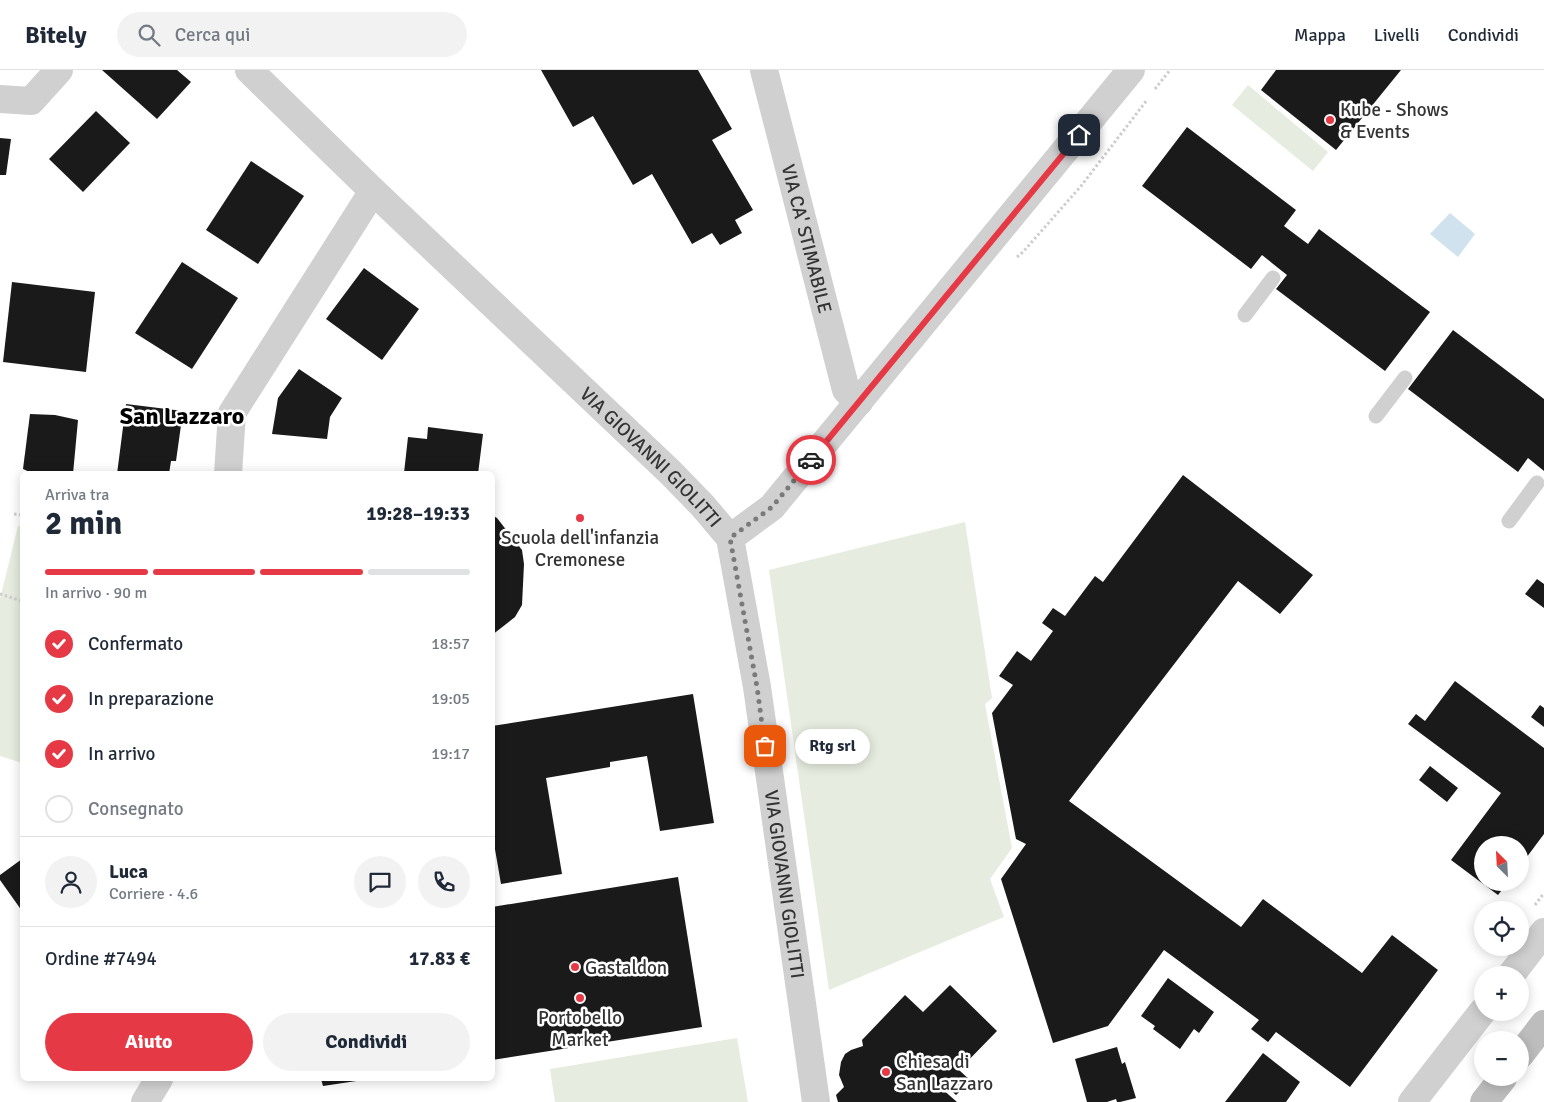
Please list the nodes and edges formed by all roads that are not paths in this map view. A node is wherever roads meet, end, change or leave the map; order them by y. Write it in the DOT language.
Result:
graph roads {
  1 [pos="59,70"];
  2 [pos="249,70"];
  3 [pos="764,70"];
  4 [pos="1131,70"];
  5 [pos="0,99"];
  6 [pos="373,191"];
  7 [pos="1274,278"];
  8 [pos="1245,315"];
  9 [pos="1405,378"];
  10 [pos="859,402"];
  11 [pos="1376,416"];
  12 [pos="228,471"];
  13 [pos="1537,484"];
  14 [pos="1509,521"];
  15 [pos="730,538"];
  16 [pos="1544,932"];
  17 [pos="1518,966"];
  18 [pos="1475,1021"];
  19 [pos="1544,1024"];
  20 [pos="1529,1043"];
  21 [pos="157,1081"];
  22 [pos="1497,1086"];
  23 [pos="145,1102"];
  24 [pos="816,1102"];
  25 [pos="1412,1102"];
  26 [pos="1484,1102"];
  1 -- 5 [label="street"];
  2 -- 6 [label="street, VIA GIOVANNI GIOLITTI"];
  3 -- 10 [label="street, VIA CA' STIMABILE"];
  4 -- 10 [label="street"];
  6 -- 12 [label="street"];
  6 -- 15 [label="street, VIA GIOVANNI GIOLITTI"];
  7 -- 8 [label="lane"];
  9 -- 11 [label="lane"];
  10 -- 15 [label="street"];
  13 -- 14 [label="lane"];
  15 -- 24 [label="street, VIA GIOVANNI GIOLITTI"];
  16 -- 17 [label="street"];
  18 -- 25 [label="street"];
  19 -- 20 [label="main road"];
  21 -- 23 [label="street"];
  22 -- 26 [label="main road"];
}
